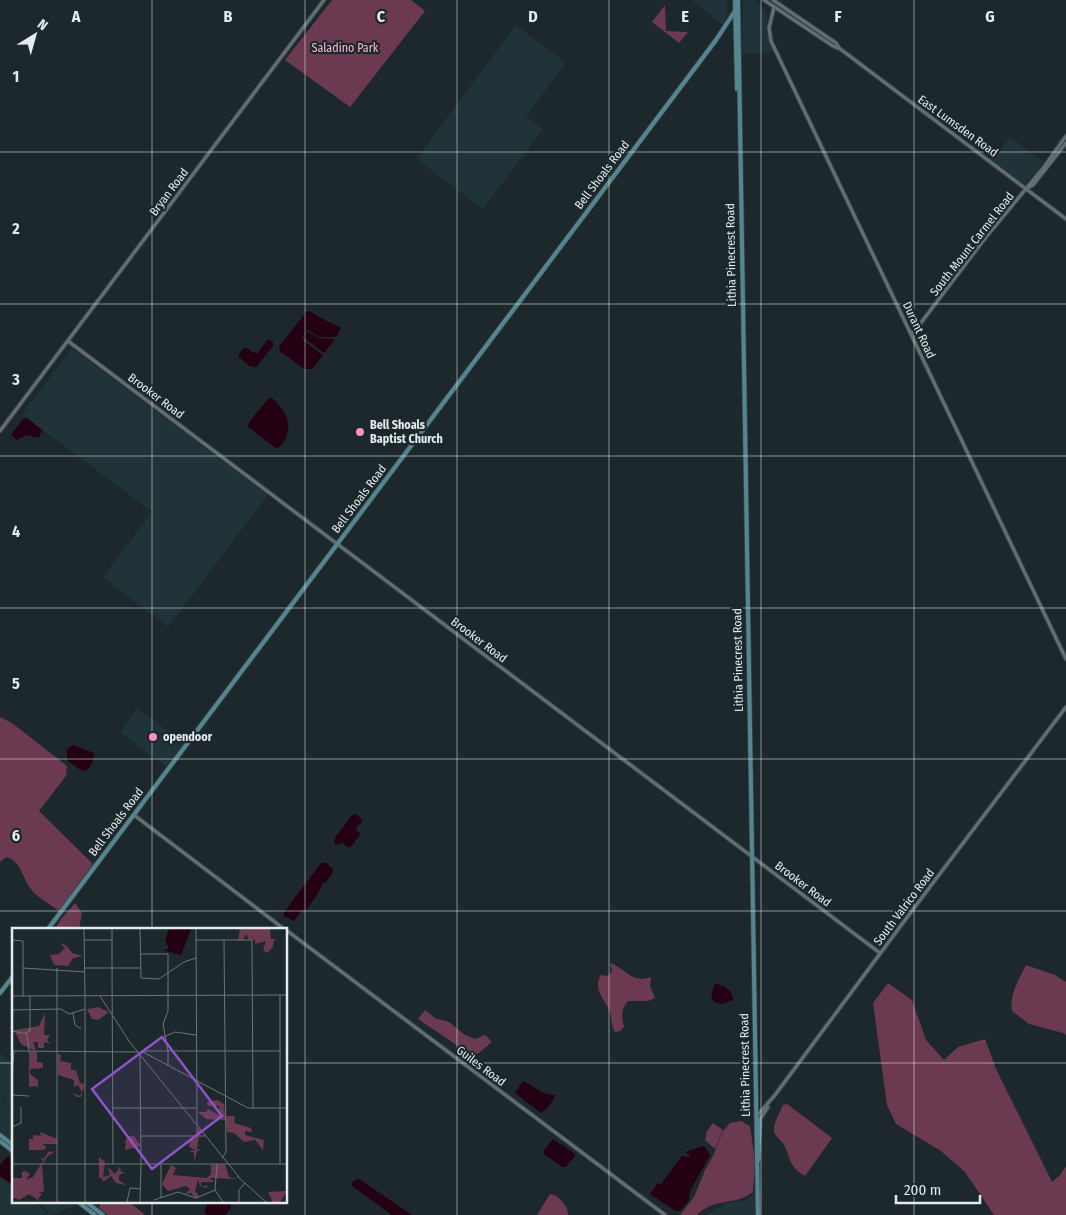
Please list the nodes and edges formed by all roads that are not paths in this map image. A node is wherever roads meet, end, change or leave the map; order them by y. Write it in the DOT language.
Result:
graph roads {
  1 [pos="324,0"];
  2 [pos="736,0"];
  3 [pos="764,0"];
  4 [pos="773,0"];
  5 [pos="774,7"];
  6 [pos="735,11"];
  7 [pos="735,27"];
  8 [pos="721,32"];
  9 [pos="839,48"];
  10 [pos="739,104"];
  11 [pos="1066,136"];
  12 [pos="1066,144"];
  13 [pos="1027,189"];
  14 [pos="1066,219"];
  15 [pos="911,333"];
  16 [pos="68,341"];
  17 [pos="0,431"];
  18 [pos="338,544"];
  19 [pos="1066,658"];
  20 [pos="1066,707"];
  21 [pos="134,815"];
  22 [pos="752,856"];
  23 [pos="49,928"];
  24 [pos="282,928"];
  25 [pos="288,932"];
  26 [pos="880,953"];
  27 [pos="12,978"];
  28 [pos="0,993"];
  29 [pos="758,1118"];
  30 [pos="0,1135"];
  31 [pos="0,1141"];
  32 [pos="12,1144"];
  33 [pos="12,1145"];
  34 [pos="6,1146"];
  35 [pos="12,1150"];
  36 [pos="78,1202"];
  37 [pos="86,1202"];
  38 [pos="95,1215"];
  39 [pos="103,1215"];
  40 [pos="665,1215"];
  41 [pos="758,1215"];
  1 -- 16 [label="street, Bryan Road"];
  2 -- 6 [label="main road, Lithia Pinecrest Road"];
  2 -- 10 [label="main road, Lithia Pinecrest Road"];
  3 -- 5 [label="street, East Lumsden Road"];
  4 -- 9 [label="street, East Lumsden Road"];
  5 -- 9 [label="street, East Lumsden Road"];
  5 -- 15 [label="street, Durant Road"];
  6 -- 7 [label="main road, Lithia Pinecrest Road"];
  6 -- 8 [label="main road, Bell Shoals Road"];
  7 -- 8 [label="main road"];
  7 -- 10 [label="main road, Lithia Pinecrest Road"];
  8 -- 18 [label="main road, Bell Shoals Road"];
  9 -- 13 [label="street, East Lumsden Road"];
  10 -- 22 [label="main road, Lithia Pinecrest Road"];
  11 -- 13 [label="street, South Mount Carmel Road"];
  12 -- 13 [label="street, South Mount Carmel Road"];
  13 -- 14 [label="street, East Lumsden Road"];
  13 -- 15 [label="street, South Mount Carmel Road"];
  15 -- 19 [label="street, Durant Road"];
  16 -- 17 [label="street, Bryan Road"];
  16 -- 18 [label="street, Brooker Road"];
  18 -- 21 [label="main road, Bell Shoals Road"];
  18 -- 22 [label="street, Brooker Road"];
  20 -- 26 [label="street, South Valrico Road"];
  21 -- 23 [label="main road, Bell Shoals Road"];
  21 -- 24 [label="street, Guiles Road"];
  22 -- 26 [label="street, Brooker Road"];
  22 -- 29 [label="main road, Lithia Pinecrest Road"];
  25 -- 40 [label="street, Guiles Road"];
  26 -- 29 [label="street, South Valrico Road"];
  27 -- 28 [label="main road"];
  29 -- 41 [label="main road, Lithia Pinecrest Road"];
  30 -- 32 [label="main road"];
  31 -- 34 [label="main road"];
  33 -- 34 [label="main road"];
  34 -- 35 [label="main road"];
  36 -- 38 [label="main road"];
  37 -- 39 [label="main road"];
}
